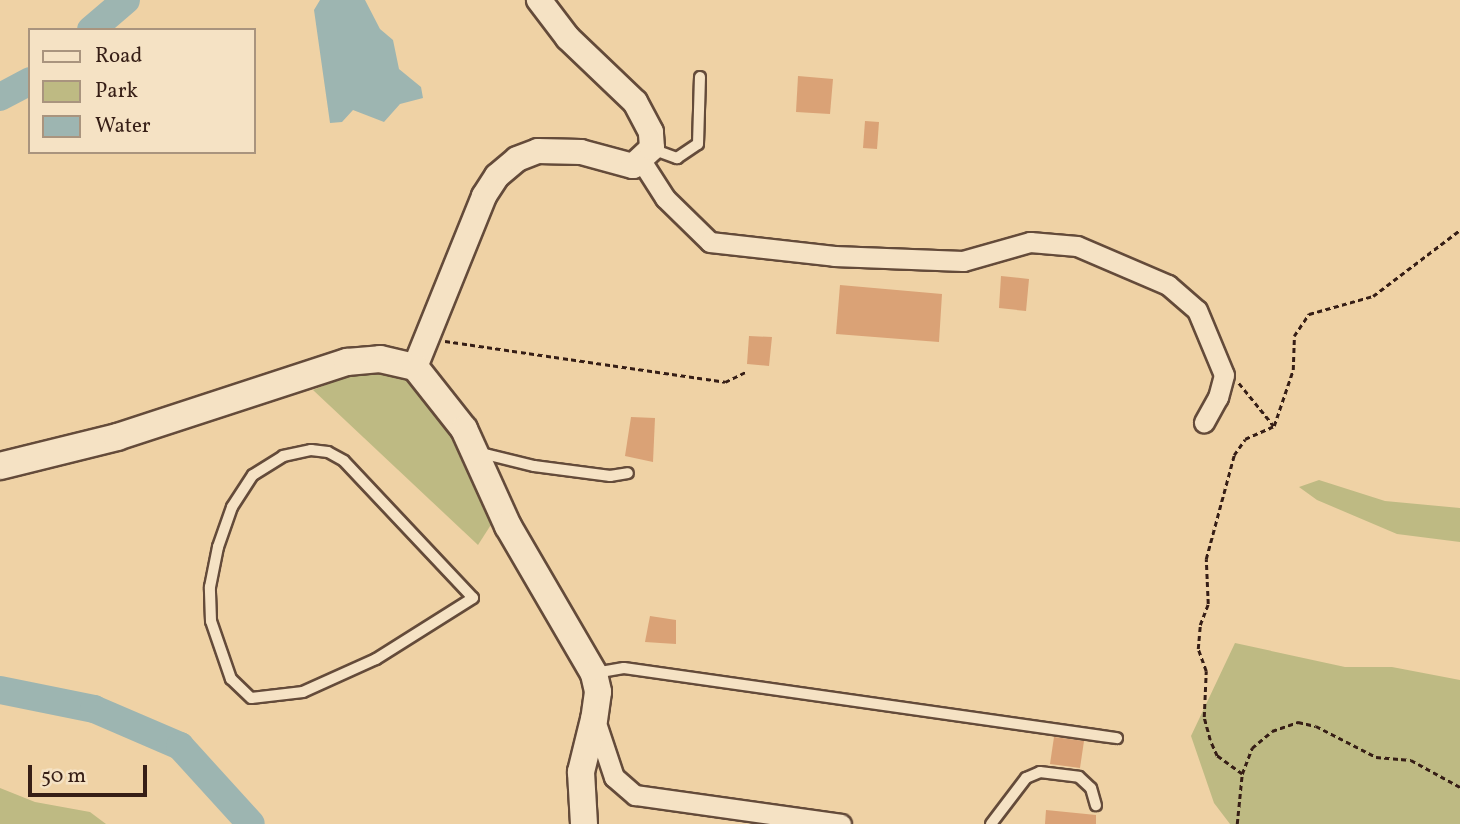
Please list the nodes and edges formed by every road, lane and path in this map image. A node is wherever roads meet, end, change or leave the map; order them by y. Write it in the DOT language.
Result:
graph roads {
  1 [pos="539,0"];
  2 [pos="700,77"];
  3 [pos="647,155"];
  4 [pos="1460,230"];
  5 [pos="428,339"];
  6 [pos="415,367"];
  7 [pos="748,371"];
  8 [pos="1224,375"];
  9 [pos="1204,422"];
  10 [pos="1274,426"];
  11 [pos="473,452"];
  12 [pos="0,466"];
  13 [pos="628,473"];
  14 [pos="473,598"];
  15 [pos="594,674"];
  16 [pos="594,719"];
  17 [pos="1117,738"];
  18 [pos="1242,774"];
  19 [pos="1460,787"];
  20 [pos="1096,805"];
  21 [pos="584,824"];
  22 [pos="841,824"];
  23 [pos="991,824"];
  24 [pos="1237,824"];
  1 -- 3 [label="street"];
  2 -- 3 [label="lane"];
  3 -- 5 [label="street"];
  3 -- 8 [label="street"];
  4 -- 10 [label="path"];
  5 -- 6 [label="street"];
  5 -- 7 [label="path"];
  6 -- 11 [label="main road"];
  6 -- 12 [label="main road"];
  8 -- 9 [label="street"];
  8 -- 10 [label="path"];
  10 -- 18 [label="path"];
  11 -- 13 [label="lane"];
  11 -- 15 [label="main road"];
  14 -- 14 [label="lane"];
  15 -- 16 [label="main road"];
  15 -- 17 [label="lane"];
  16 -- 21 [label="main road"];
  16 -- 22 [label="street"];
  18 -- 19 [label="path"];
  18 -- 24 [label="path"];
  20 -- 23 [label="lane"];
}
